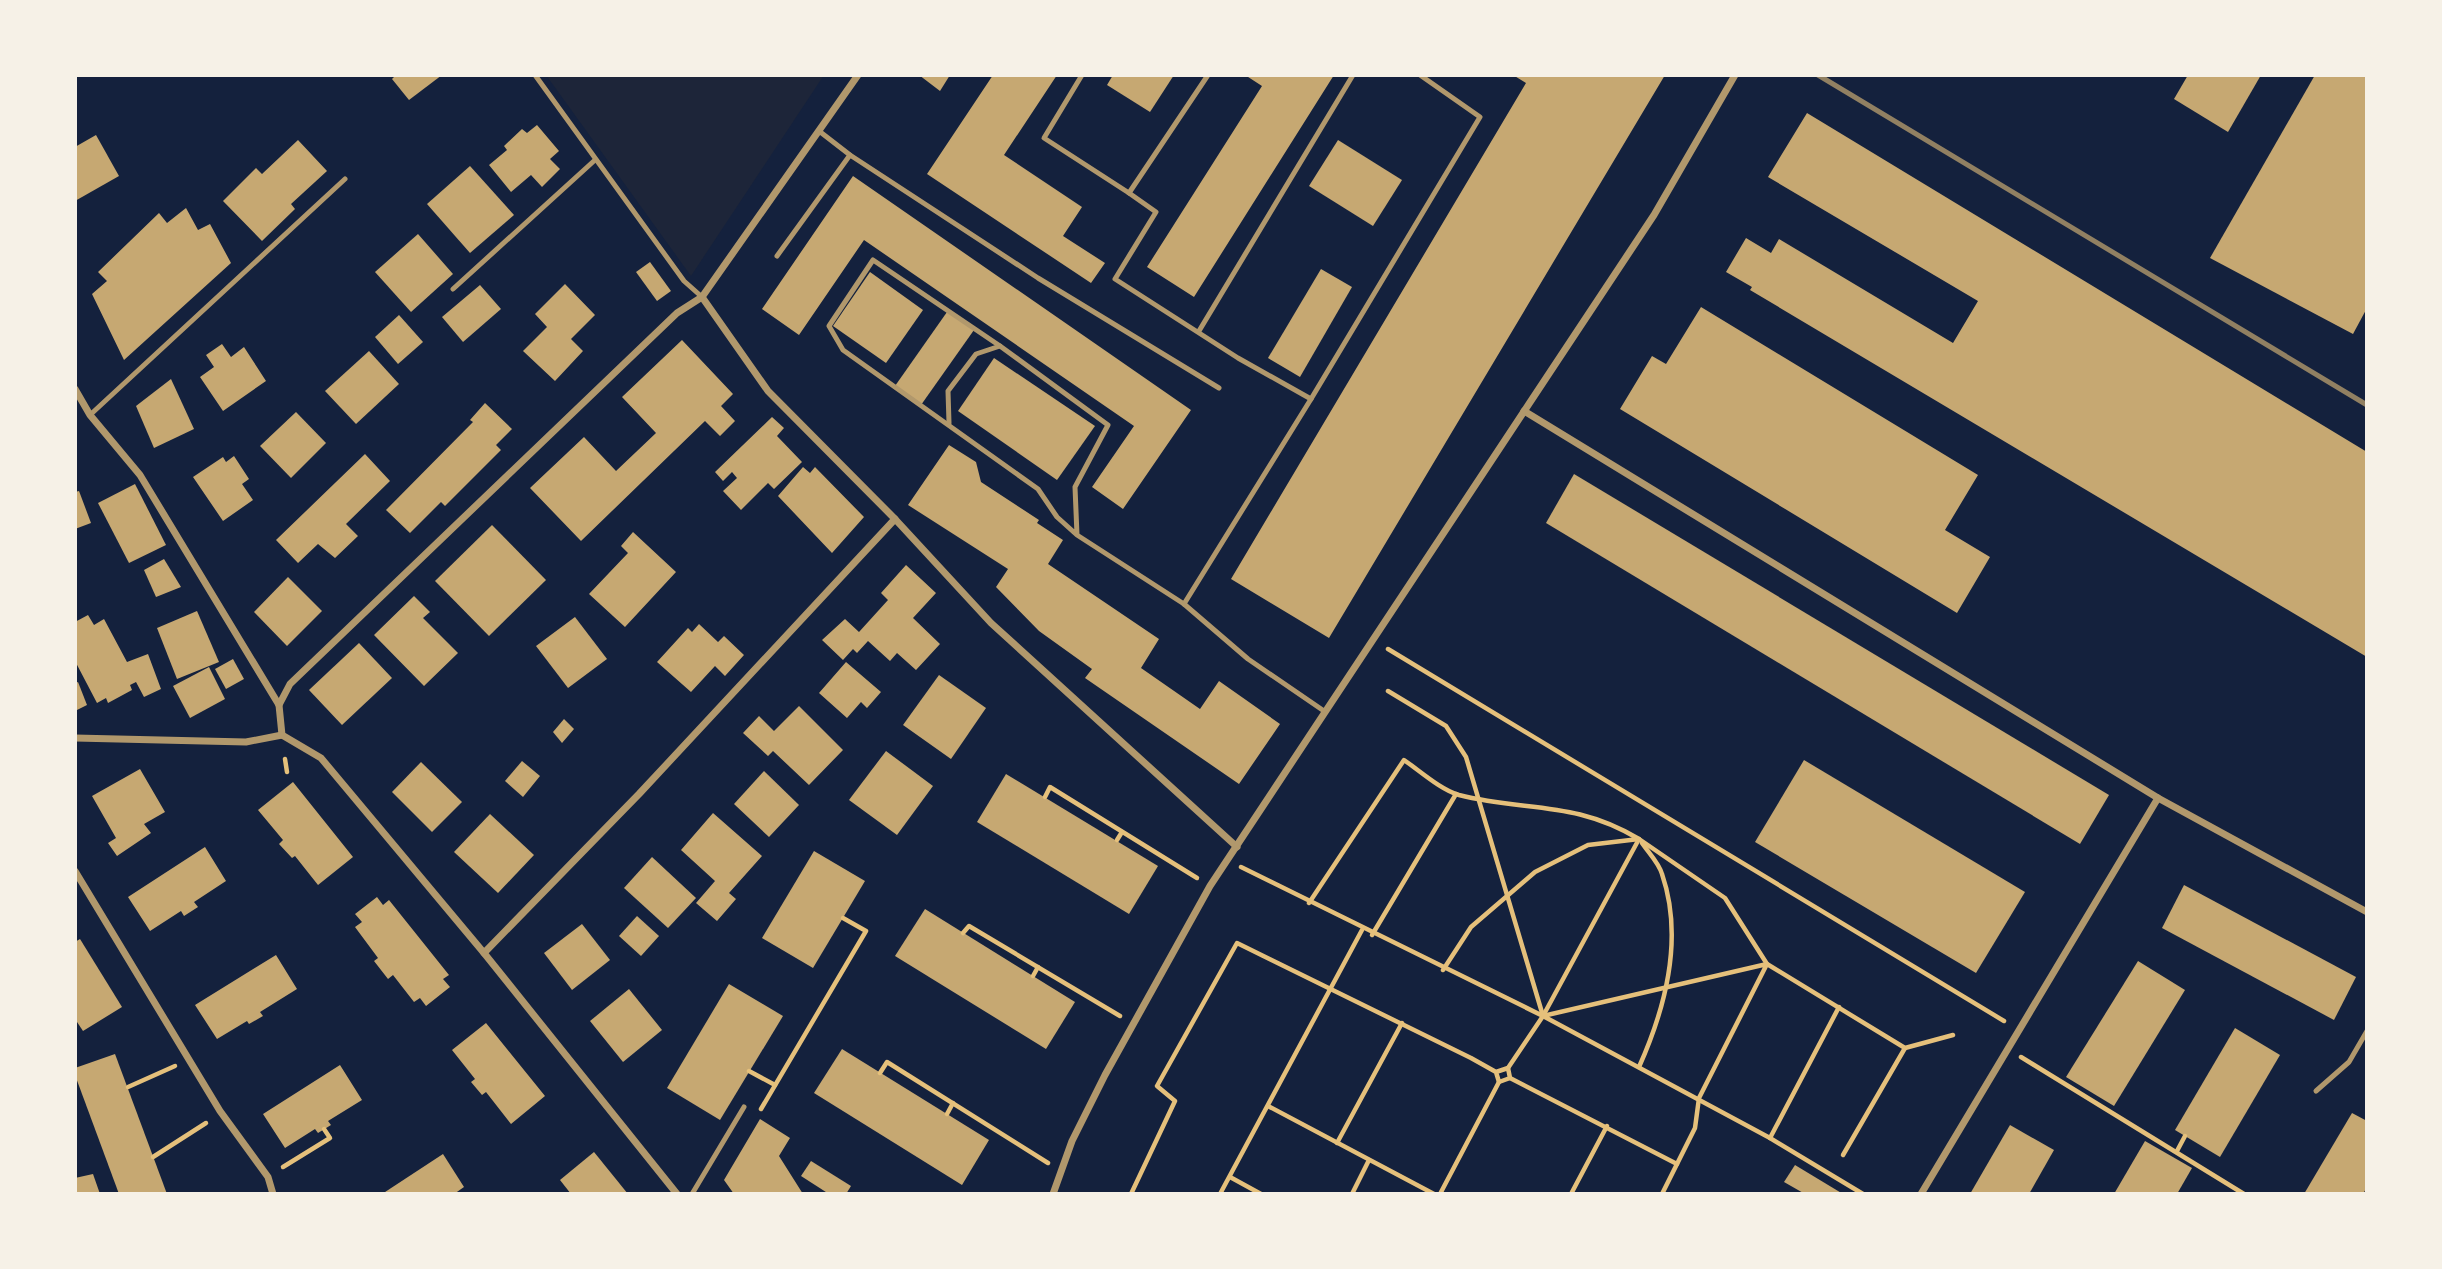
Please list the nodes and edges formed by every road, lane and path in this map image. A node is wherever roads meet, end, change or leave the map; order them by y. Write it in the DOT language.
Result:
graph roads {
  1 [pos="536,75"];
  2 [pos="858,75"];
  3 [pos="1082,75"];
  4 [pos="1208,75"];
  5 [pos="1353,75"];
  6 [pos="1420,75"];
  7 [pos="1735,75"];
  8 [pos="818,131"];
  9 [pos="850,155"];
  10 [pos="595,160"];
  11 [pos="345,179"];
  12 [pos="1129,193"];
  13 [pos="778,256"];
  14 [pos="453,289"];
  15 [pos="702,298"];
  16 [pos="1199,331"];
  17 [pos="1000,346"];
  18 [pos="75,388"];
  19 [pos="1219,388"];
  20 [pos="1311,399"];
  21 [pos="1524,411"];
  22 [pos="90,415"];
  23 [pos="949,423"];
  24 [pos="895,519"];
  25 [pos="1077,535"];
  26 [pos="1184,604"];
  27 [pos="1371,639"];
  28 [pos="1388,691"];
  29 [pos="279,705"];
  30 [pos="1325,711"];
  31 [pos="282,735"];
  32 [pos="75,738"];
  33 [pos="1456,794"];
  34 [pos="1045,797"];
  35 [pos="1478,797"];
  36 [pos="2158,798"];
  37 [pos="1122,832"];
  38 [pos="1639,839"];
  39 [pos="1116,841"];
  40 [pos="1237,847"];
  41 [pos="1228,861"];
  42 [pos="75,871"];
  43 [pos="1210,886"];
  44 [pos="1506,895"];
  45 [pos="1309,903"];
  46 [pos="2367,912"];
  47 [pos="843,918"];
  48 [pos="1362,930"];
  49 [pos="963,933"];
  50 [pos="1372,935"];
  51 [pos="484,953"];
  52 [pos="1767,964"];
  53 [pos="1038,967"];
  54 [pos="1443,970"];
  55 [pos="1033,976"];
  56 [pos="1331,988"];
  57 [pos="1667,989"];
  58 [pos="1839,1007"];
  59 [pos="1543,1016"];
  60 [pos="1132,1023"];
  61 [pos="1402,1023"];
  62 [pos="2020,1030"];
  63 [pos="2367,1031"];
  64 [pos="1953,1035"];
  65 [pos="1905,1048"];
  66 [pos="2008,1050"];
  67 [pos="189,1060"];
  68 [pos="1639,1067"];
  69 [pos="1508,1068"];
  70 [pos="749,1070"];
  71 [pos="1496,1072"];
  72 [pos="880,1073"];
  73 [pos="1510,1078"];
  74 [pos="1499,1082"];
  75 [pos="775,1085"];
  76 [pos="128,1087"];
  77 [pos="2316,1091"];
  78 [pos="1699,1098"];
  79 [pos="953,1103"];
  80 [pos="1268,1106"];
  81 [pos="744,1107"];
  82 [pos="222,1113"];
  83 [pos="947,1114"];
  84 [pos="756,1118"];
  85 [pos="1607,1126"];
  86 [pos="324,1129"];
  87 [pos="2152,1136"];
  88 [pos="2185,1136"];
  89 [pos="1770,1138"];
  90 [pos="1337,1143"];
  91 [pos="2148,1143"];
  92 [pos="2177,1151"];
  93 [pos="1843,1156"];
  94 [pos="153,1157"];
  95 [pos="1369,1160"];
  96 [pos="1677,1164"];
  97 [pos="1061,1171"];
  98 [pos="268,1177"];
  99 [pos="1230,1177"];
  100 [pos="273,1194"];
  101 [pos="677,1194"];
  102 [pos="692,1194"];
  103 [pos="1053,1194"];
  104 [pos="1131,1194"];
  105 [pos="1220,1194"];
  106 [pos="1261,1194"];
  107 [pos="1352,1194"];
  108 [pos="1434,1194"];
  109 [pos="1440,1194"];
  110 [pos="1571,1194"];
  111 [pos="1662,1194"];
  112 [pos="1863,1194"];
  113 [pos="1921,1194"];
  114 [pos="2244,1194"];
  1 -- 10 [label="lane"];
  2 -- 8 [label="street"];
  3 -- 12 [label="lane"];
  4 -- 12 [label="lane"];
  5 -- 16 [label="lane"];
  6 -- 20 [label="lane"];
  7 -- 21 [label="street"];
  8 -- 9 [label="lane"];
  8 -- 15 [label="street"];
  9 -- 13 [label="lane"];
  9 -- 19 [label="lane"];
  10 -- 14 [label="lane"];
  10 -- 15 [label="lane"];
  11 -- 22 [label="lane"];
  12 -- 16 [label="lane"];
  15 -- 24 [label="street"];
  15 -- 29 [label="street"];
  16 -- 20 [label="lane"];
  17 -- 23 [label="lane"];
  17 -- 23 [label="lane"];
  17 -- 25 [label="lane"];
  18 -- 22 [label="street"];
  20 -- 26 [label="lane"];
  21 -- 27 [label="street"];
  21 -- 36 [label="street"];
  22 -- 29 [label="street"];
  23 -- 25 [label="lane"];
  24 -- 40 [label="street"];
  24 -- 51 [label="street"];
  25 -- 26 [label="lane"];
  26 -- 30 [label="lane"];
  27 -- 30 [label="street"];
  27 -- 62 [label="path"];
  28 -- 35 [label="path"];
  29 -- 31 [label="street"];
  30 -- 40 [label="street"];
  31 -- 32 [label="street"];
  31 -- 51 [label="street"];
  33 -- 35 [label="path"];
  33 -- 45 [label="path"];
  33 -- 50 [label="path"];
  34 -- 37 [label="path"];
  35 -- 38 [label="path"];
  35 -- 44 [label="path"];
  36 -- 46 [label="street"];
  36 -- 62 [label="street"];
  37 -- 39 [label="path"];
  37 -- 43 [label="path"];
  38 -- 44 [label="path"];
  38 -- 52 [label="path"];
  38 -- 57 [label="path"];
  38 -- 59 [label="path"];
  40 -- 41 [label="street"];
  41 -- 43 [label="street"];
  41 -- 45 [label="path"];
  42 -- 67 [label="street"];
  43 -- 60 [label="street"];
  44 -- 54 [label="path"];
  44 -- 59 [label="path"];
  45 -- 48 [label="path"];
  47 -- 75 [label="path"];
  48 -- 50 [label="path"];
  48 -- 56 [label="path"];
  49 -- 53 [label="path"];
  50 -- 54 [label="path"];
  51 -- 101 [label="street"];
  52 -- 57 [label="path"];
  52 -- 58 [label="path"];
  52 -- 78 [label="path"];
  53 -- 55 [label="path"];
  53 -- 60 [label="path"];
  54 -- 59 [label="path"];
  56 -- 61 [label="path"];
  56 -- 80 [label="path"];
  56 -- 104 [label="path"];
  57 -- 59 [label="path"];
  57 -- 68 [label="path"];
  58 -- 65 [label="path"];
  58 -- 89 [label="path"];
  59 -- 68 [label="path"];
  59 -- 69 [label="path"];
  60 -- 97 [label="street"];
  61 -- 71 [label="path"];
  61 -- 90 [label="path"];
  62 -- 66 [label="street"];
  63 -- 77 [label="lane"];
  64 -- 65 [label="path"];
  65 -- 93 [label="path"];
  66 -- 87 [label="path"];
  66 -- 113 [label="street"];
  67 -- 76 [label="path"];
  67 -- 82 [label="street"];
  68 -- 78 [label="path"];
  69 -- 71 [label="path"];
  69 -- 73 [label="path"];
  70 -- 75 [label="path"];
  71 -- 74 [label="path"];
  72 -- 79 [label="path"];
  73 -- 74 [label="path"];
  73 -- 85 [label="path"];
  74 -- 109 [label="path"];
  75 -- 84 [label="path"];
  78 -- 89 [label="path"];
  78 -- 96 [label="path"];
  79 -- 83 [label="path"];
  79 -- 97 [label="path"];
  80 -- 90 [label="path"];
  80 -- 99 [label="path"];
  81 -- 102 [label="lane"];
  82 -- 94 [label="path"];
  82 -- 98 [label="street"];
  85 -- 96 [label="path"];
  85 -- 110 [label="path"];
  86 -- 98 [label="path"];
  87 -- 91 [label="path"];
  87 -- 92 [label="path"];
  88 -- 92 [label="path"];
  89 -- 112 [label="path"];
  90 -- 95 [label="path"];
  92 -- 114 [label="path"];
  95 -- 107 [label="path"];
  95 -- 108 [label="path"];
  96 -- 111 [label="path"];
  97 -- 103 [label="street"];
  98 -- 100 [label="street"];
  99 -- 105 [label="path"];
  99 -- 106 [label="path"];
}
